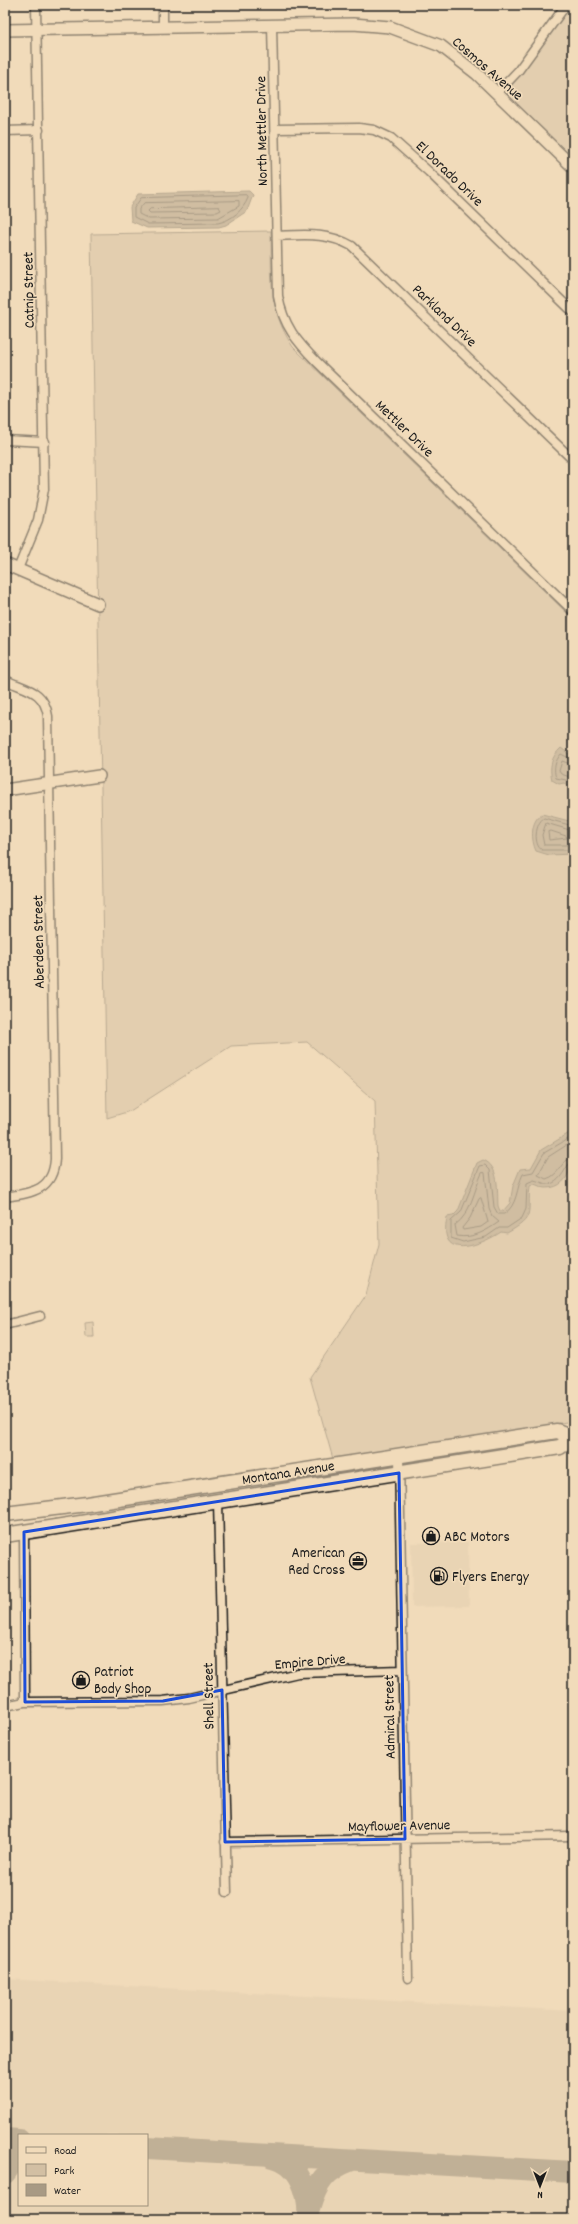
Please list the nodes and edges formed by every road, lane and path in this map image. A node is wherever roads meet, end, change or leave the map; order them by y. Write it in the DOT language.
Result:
graph roads {
  1 [pos="36,5"];
  2 [pos="163,5"];
  3 [pos="563,6"];
  4 [pos="272,25"];
  5 [pos="163,26"];
  6 [pos="37,29"];
  7 [pos="5,30"];
  8 [pos="497,93"];
  9 [pos="276,129"];
  10 [pos="39,130"];
  11 [pos="5,131"];
  12 [pos="573,168"];
  13 [pos="277,236"];
  14 [pos="573,312"];
  15 [pos="5,440"];
  16 [pos="45,442"];
  17 [pos="573,460"];
  18 [pos="5,564"];
  19 [pos="18,569"];
  20 [pos="98,604"];
  21 [pos="573,611"];
  22 [pos="5,680"];
  23 [pos="99,776"];
  24 [pos="49,783"];
  25 [pos="5,790"];
  26 [pos="5,1197"];
  27 [pos="40,1316"];
  28 [pos="5,1325"];
  29 [pos="573,1437"];
  30 [pos="573,1448"];
  31 [pos="399,1456"];
  32 [pos="399,1473"];
  33 [pos="218,1500"];
  34 [pos="5,1514"];
  35 [pos="24,1532"];
  36 [pos="5,1534"];
  37 [pos="402,1670"];
  38 [pos="222,1690"];
  39 [pos="25,1702"];
  40 [pos="5,1706"];
  41 [pos="573,1836"];
  42 [pos="405,1839"];
  43 [pos="225,1842"];
  44 [pos="227,1892"];
  45 [pos="408,1978"];
  1 -- 6 [label="street, Catnip Street"];
  2 -- 5 [label="street"];
  3 -- 8 [label="street"];
  4 -- 5 [label="street, Cosmos Avenue"];
  4 -- 8 [label="street, Cosmos Avenue"];
  4 -- 9 [label="street, North Mettler Drive"];
  5 -- 6 [label="street, Cosmos Avenue"];
  6 -- 7 [label="street, Cosmos Avenue"];
  6 -- 10 [label="street, Catnip Street"];
  8 -- 12 [label="street, Cosmos Avenue"];
  9 -- 13 [label="street, North Mettler Drive"];
  9 -- 14 [label="street, El Dorado Drive"];
  10 -- 11 [label="street"];
  10 -- 16 [label="street, Catnip Street"];
  13 -- 17 [label="street, Parkland Drive"];
  13 -- 21 [label="street, Mettler Drive"];
  15 -- 16 [label="street"];
  16 -- 19 [label="street, Catnip Street"];
  18 -- 19 [label="street"];
  19 -- 20 [label="street"];
  22 -- 24 [label="street, Aberdeen Street"];
  23 -- 24 [label="street"];
  24 -- 25 [label="street"];
  24 -- 26 [label="street, Aberdeen Street"];
  27 -- 28 [label="street"];
  29 -- 30 [label="street"];
  29 -- 31 [label="highway, Montana Avenue"];
  29 -- 32 [label="highway, Montana Avenue"];
  31 -- 32 [label="street, Admiral Street"];
  31 -- 34 [label="highway, Montana Avenue"];
  32 -- 33 [label="highway, Montana Avenue"];
  32 -- 37 [label="street, Admiral Street"];
  33 -- 35 [label="highway, Montana Avenue"];
  33 -- 38 [label="street, Shell Street"];
  35 -- 36 [label="highway, Montana Avenue"];
  35 -- 39 [label="street"];
  37 -- 38 [label="street, Empire Drive"];
  37 -- 42 [label="street, Admiral Street"];
  38 -- 39 [label="street, Empire Drive"];
  38 -- 43 [label="street, Shell Street"];
  39 -- 40 [label="street, Empire Drive"];
  41 -- 42 [label="street, Mayflower Avenue"];
  42 -- 43 [label="street, Mayflower Avenue"];
  42 -- 45 [label="street, Admiral Street"];
  43 -- 44 [label="street, Shell Street"];
}
